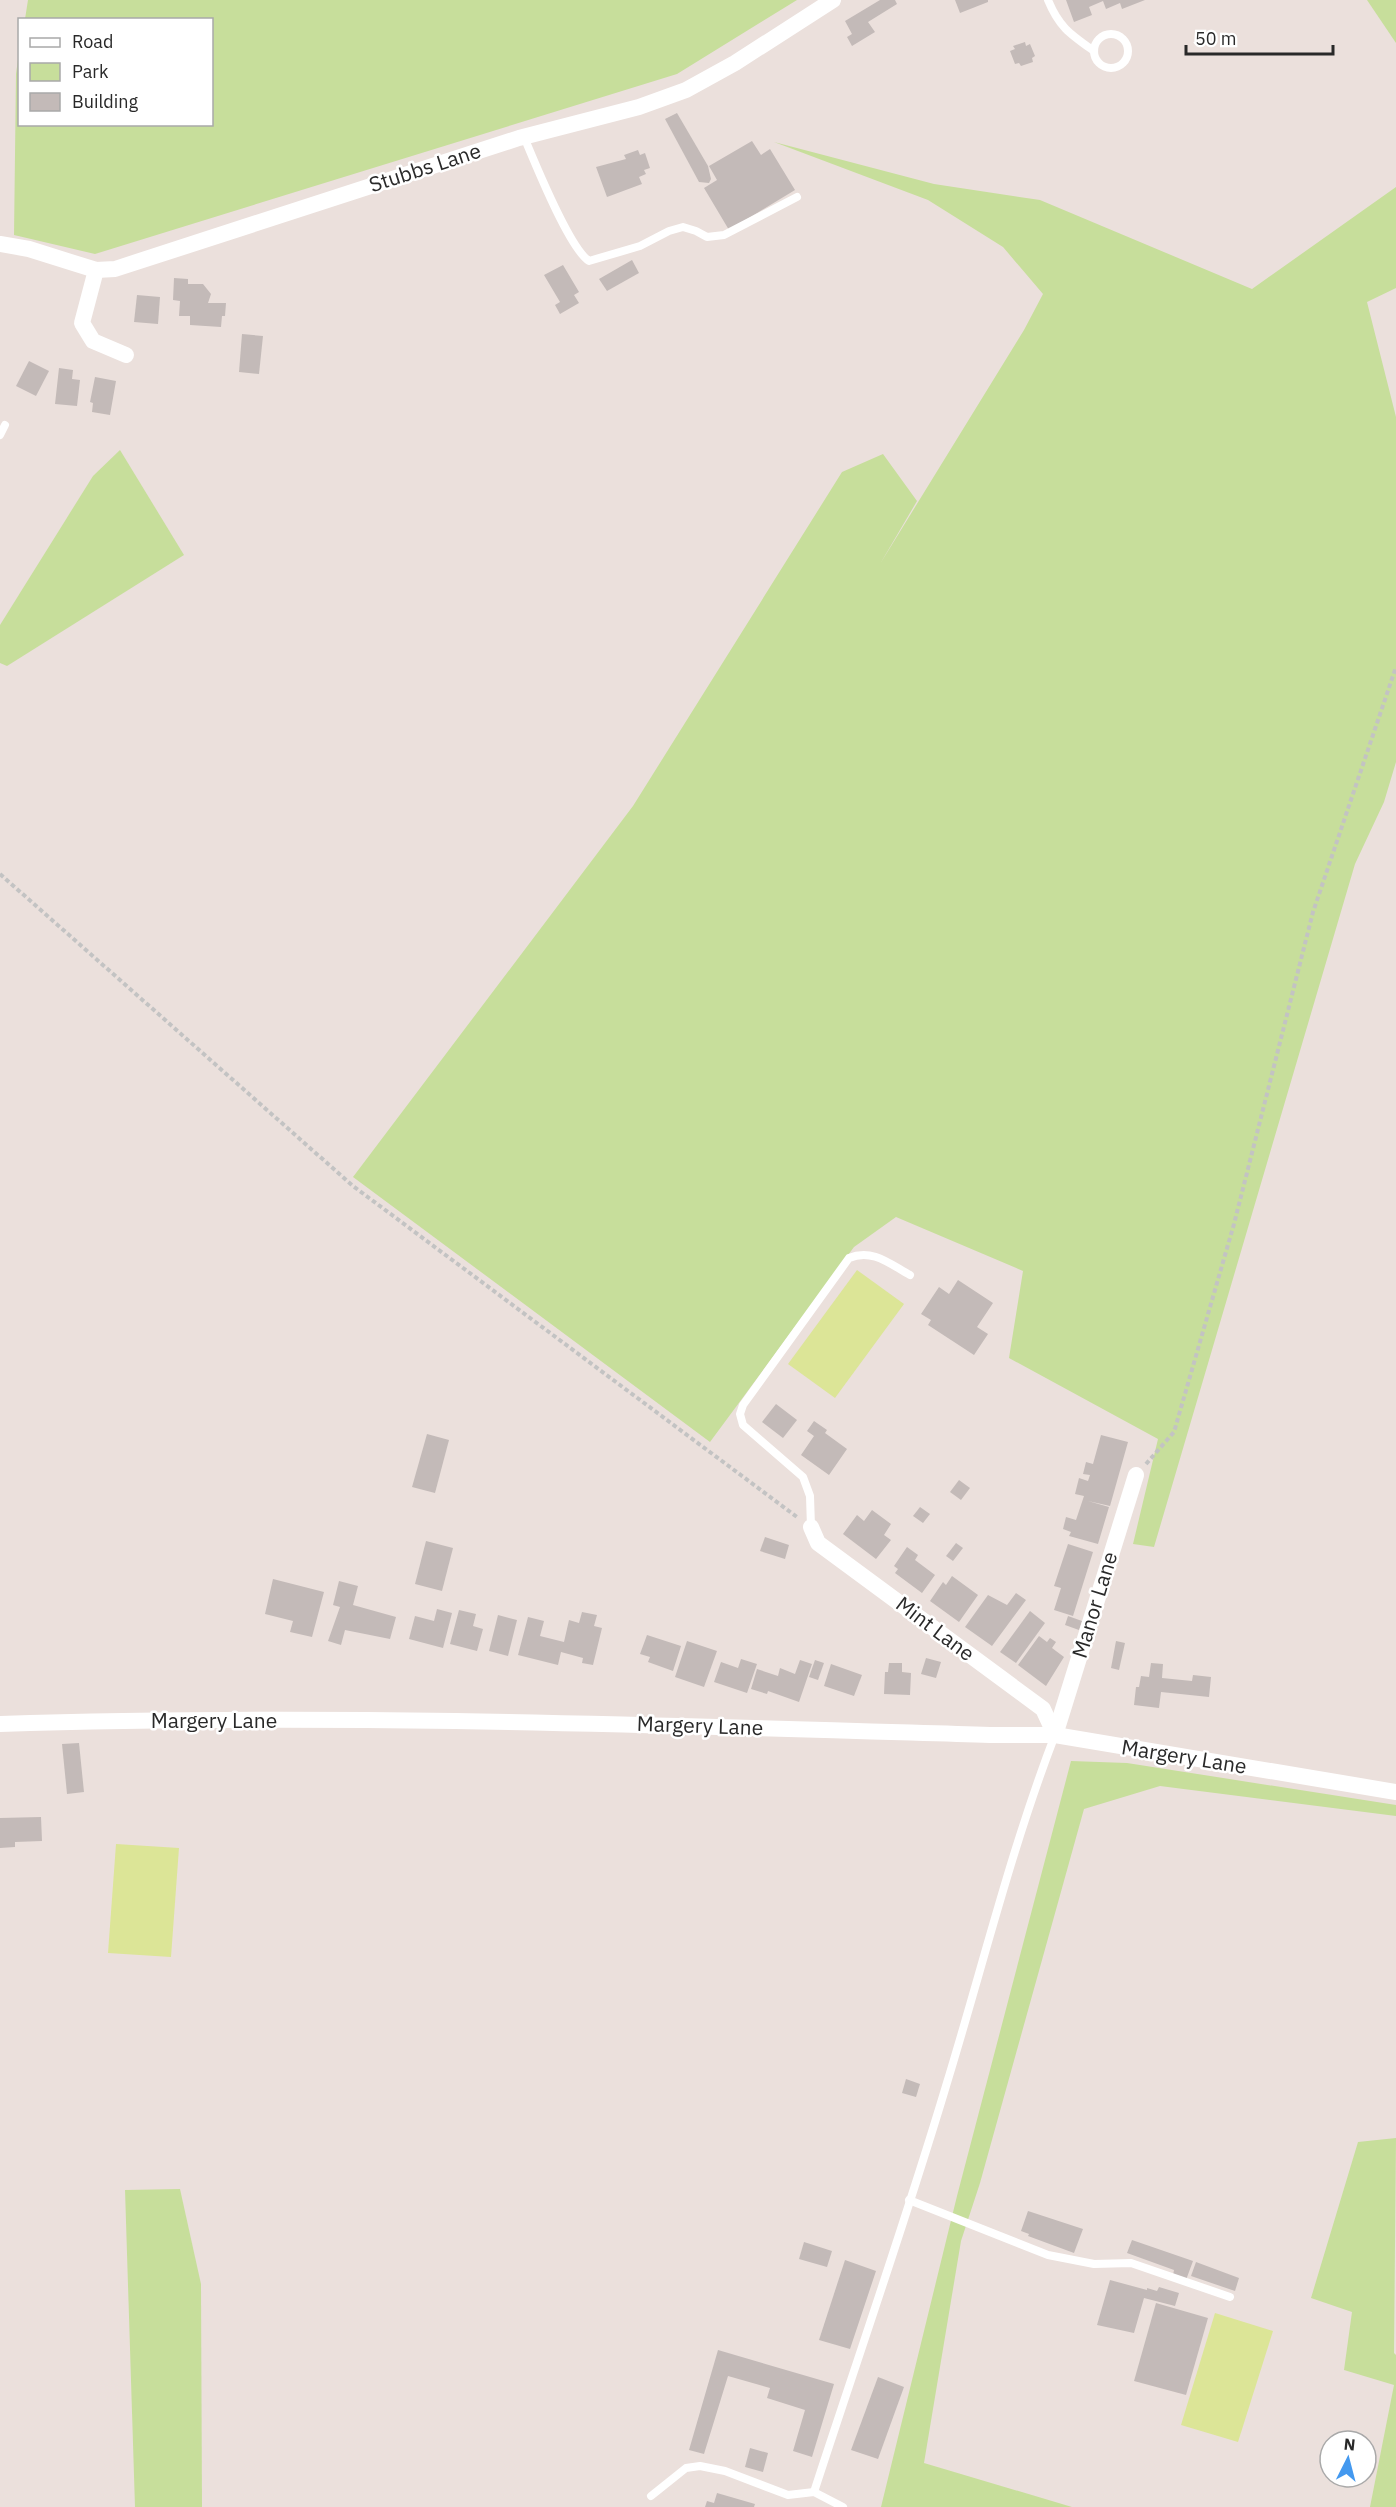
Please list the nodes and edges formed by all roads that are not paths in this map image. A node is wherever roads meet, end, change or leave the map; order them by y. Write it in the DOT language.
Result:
graph roads {
  1 [pos="833,0"];
  2 [pos="1048,0"];
  3 [pos="1094,51"];
  4 [pos="524,137"];
  5 [pos="797,196"];
  6 [pos="0,244"];
  7 [pos="96,270"];
  8 [pos="126,355"];
  9 [pos="5,425"];
  10 [pos="0,435"];
  11 [pos="910,1275"];
  12 [pos="1136,1475"];
  13 [pos="811,1527"];
  14 [pos="0,1724"];
  15 [pos="1055,1735"];
  16 [pos="1396,1792"];
  17 [pos="909,2200"];
  18 [pos="1230,2297"];
  19 [pos="814,2492"];
  20 [pos="651,2496"];
  21 [pos="843,2507"];
  1 -- 4 [label="street, Stubbs Lane"];
  2 -- 3 [label="lane"];
  3 -- 3 [label="lane"];
  4 -- 5 [label="lane"];
  4 -- 7 [label="street, Stubbs Lane"];
  6 -- 7 [label="street, Stubbs Lane"];
  7 -- 8 [label="street"];
  9 -- 10 [label="lane"];
  11 -- 13 [label="lane"];
  12 -- 15 [label="street, Manor Lane"];
  13 -- 15 [label="street, Mint Lane"];
  14 -- 15 [label="street, Margery Lane"];
  15 -- 16 [label="street, Margery Lane"];
  15 -- 17 [label="lane"];
  17 -- 18 [label="lane"];
  17 -- 19 [label="lane"];
  19 -- 20 [label="lane"];
  19 -- 21 [label="lane"];
}
